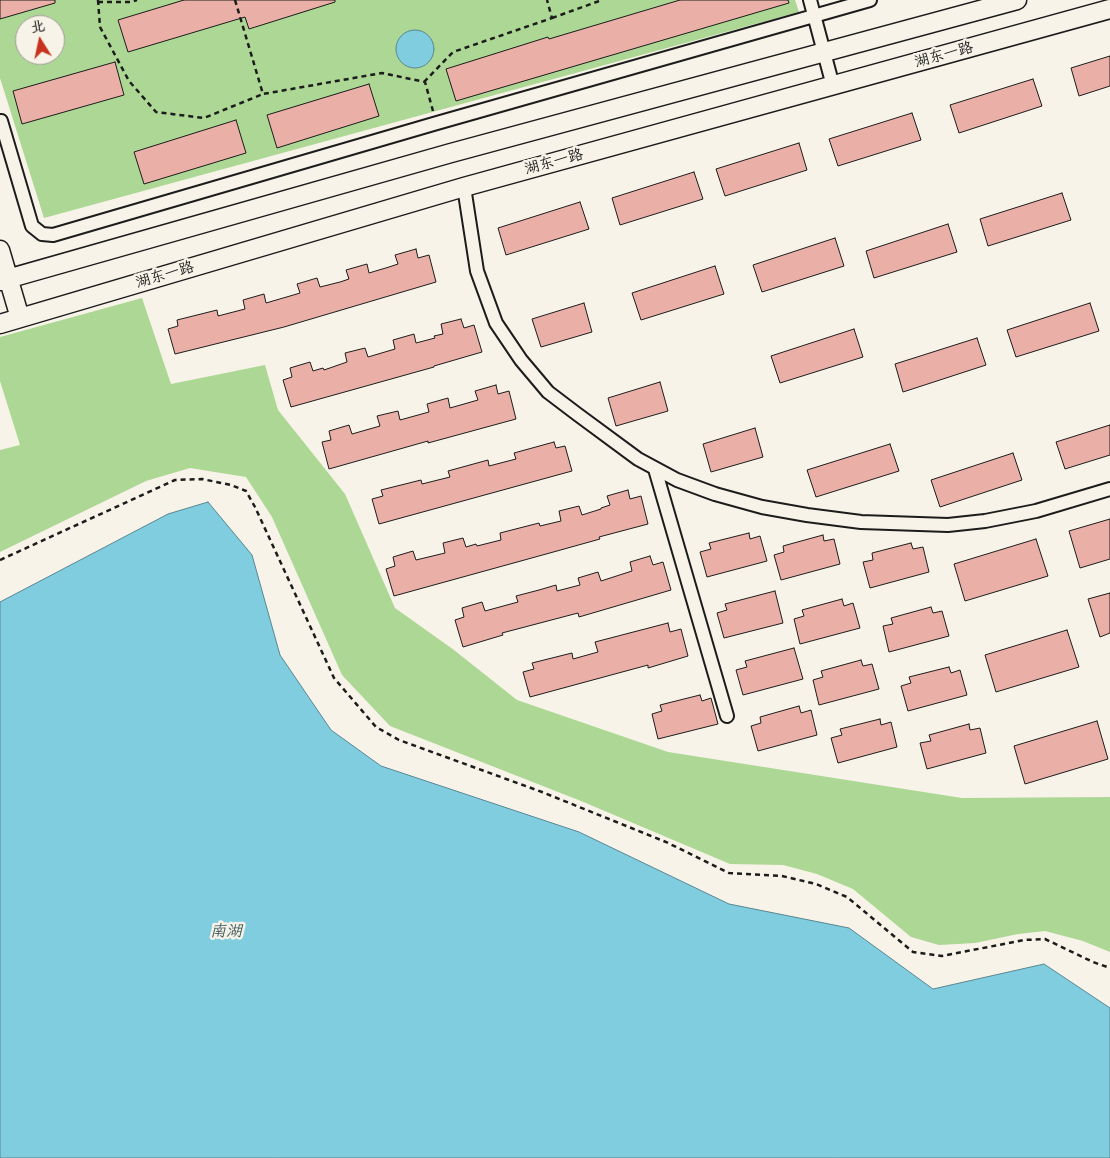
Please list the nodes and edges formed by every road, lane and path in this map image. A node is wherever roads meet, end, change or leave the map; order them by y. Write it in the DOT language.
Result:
graph roads {
  1 [pos="137,0"];
  2 [pos="235,0"];
  3 [pos="547,0"];
  4 [pos="602,0"];
  5 [pos="810,0"];
  6 [pos="870,0"];
  7 [pos="1017,0"];
  8 [pos="98,1"];
  9 [pos="1110,9"];
  10 [pos="814,16"];
  11 [pos="552,18"];
  12 [pos="824,51"];
  13 [pos="424,82"];
  14 [pos="833,86"];
  15 [pos="263,94"];
  16 [pos="0,121"];
  17 [pos="437,122"];
  18 [pos="464,187"];
  19 [pos="0,250"];
  20 [pos="4,279"];
  21 [pos="20,318"];
  22 [pos="0,324"];
  23 [pos="656,469"];
  24 [pos="1110,489"];
  25 [pos="0,560"];
  26 [pos="727,716"];
  27 [pos="1110,968"];
  1 -- 8 [label="path"];
  2 -- 15 [label="path"];
  3 -- 11 [label="path"];
  4 -- 11 [label="path"];
  5 -- 10 [label="street"];
  6 -- 10 [label="street"];
  7 -- 12 [label="main road"];
  8 -- 15 [label="path"];
  9 -- 14 [label="main road, 湖东一路"];
  10 -- 12 [label="street"];
  10 -- 17 [label="street"];
  11 -- 13 [label="path"];
  12 -- 14 [label="street"];
  12 -- 20 [label="main road"];
  13 -- 15 [label="path"];
  13 -- 17 [label="path"];
  14 -- 18 [label="main road, 湖东一路"];
  16 -- 17 [label="street"];
  18 -- 21 [label="main road, 湖东一路"];
  18 -- 23 [label="street"];
  19 -- 20 [label="main road"];
  20 -- 21 [label="main road"];
  21 -- 22 [label="main road, 湖东一路"];
  23 -- 24 [label="street"];
  23 -- 26 [label="street"];
  25 -- 27 [label="path"];
}
